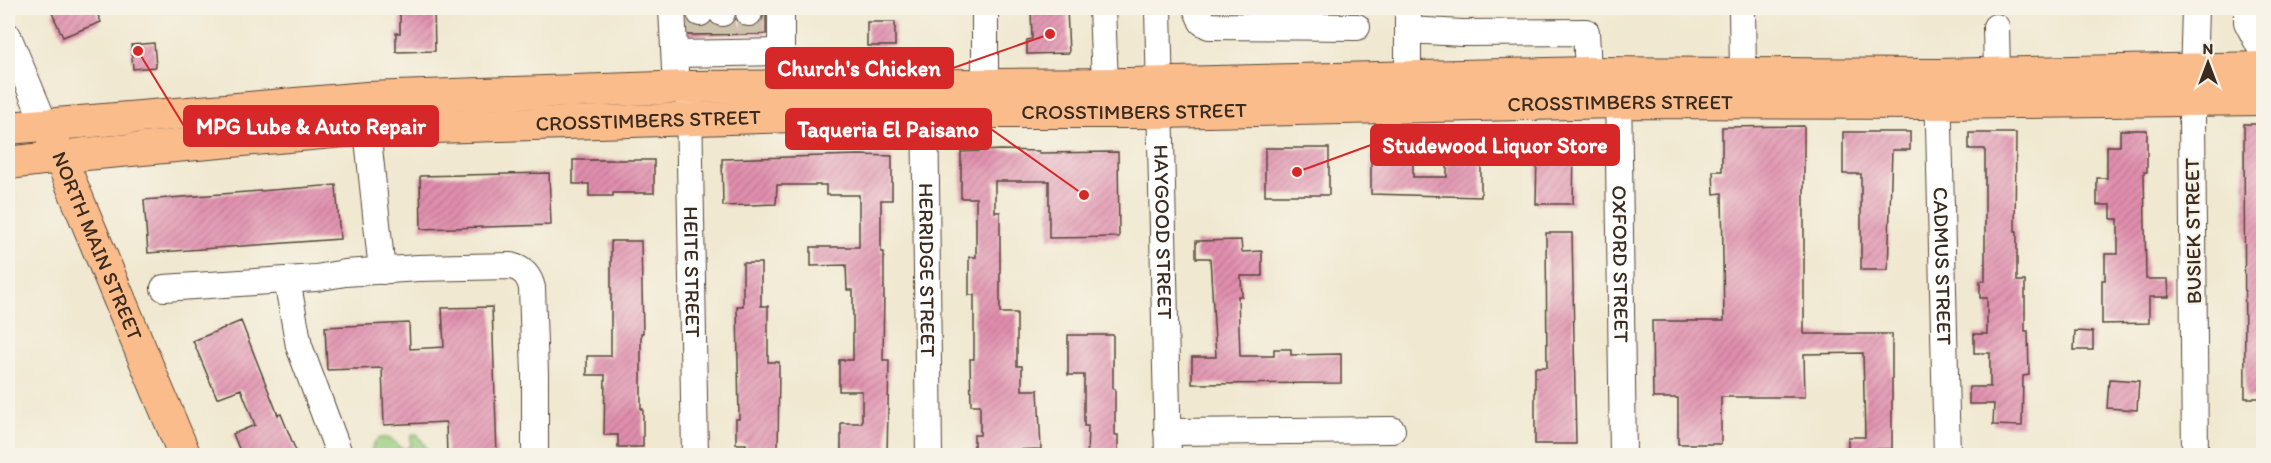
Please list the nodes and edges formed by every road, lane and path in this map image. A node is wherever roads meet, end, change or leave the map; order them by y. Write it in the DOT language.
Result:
graph roads {
  1 [pos="672,8"];
  2 [pos="781,8"];
  3 [pos="985,8"];
  4 [pos="1102,8"];
  5 [pos="1158,8"];
  6 [pos="1196,8"];
  7 [pos="1742,8"];
  8 [pos="2196,8"];
  9 [pos="2247,8"];
  10 [pos="1408,19"];
  11 [pos="711,27"];
  12 [pos="749,27"];
  13 [pos="1357,27"];
  14 [pos="1996,27"];
  15 [pos="8,36"];
  16 [pos="781,52"];
  17 [pos="675,54"];
  18 [pos="2263,68"];
  19 [pos="2193,69"];
  20 [pos="1743,73"];
  21 [pos="1997,73"];
  22 [pos="1608,83"];
  23 [pos="985,84"];
  24 [pos="1105,84"];
  25 [pos="781,86"];
  26 [pos="682,87"];
  27 [pos="1938,89"];
  28 [pos="1408,91"];
  29 [pos="367,98"];
  30 [pos="925,98"];
  31 [pos="1160,98"];
  32 [pos="2264,99"];
  33 [pos="2192,100"];
  34 [pos="690,119"];
  35 [pos="45,124"];
  36 [pos="8,128"];
  37 [pos="367,129"];
  38 [pos="60,157"];
  39 [pos="8,163"];
  40 [pos="382,271"];
  41 [pos="287,280"];
  42 [pos="164,288"];
  43 [pos="1392,430"];
  44 [pos="1168,444"];
  45 [pos="185,456"];
  46 [pos="340,456"];
  47 [pos="535,456"];
  48 [pos="695,456"];
  49 [pos="929,456"];
  50 [pos="1623,456"];
  51 [pos="1947,456"];
  52 [pos="2195,456"];
  1 -- 17 [label="street, HEITE STREET"];
  2 -- 16 [label="street"];
  3 -- 23 [label="street"];
  4 -- 24 [label="street"];
  5 -- 31 [label="street, HAYGOOD STREET"];
  6 -- 13 [label="street"];
  7 -- 20 [label="street"];
  8 -- 19 [label="street, BUSIEK STREET"];
  9 -- 18 [label="street"];
  10 -- 22 [label="street, OXFORD STREET"];
  10 -- 28 [label="street"];
  11 -- 12 [label="street"];
  11 -- 17 [label="street"];
  12 -- 16 [label="street"];
  14 -- 21 [label="street"];
  15 -- 35 [label="street, NORTH MAIN STREET"];
  16 -- 25 [label="street"];
  17 -- 26 [label="street, HEITE STREET"];
  18 -- 19 [label="main road, CROSSTIMBERS STREET"];
  19 -- 21 [label="main road, CROSSTIMBERS STREET"];
  19 -- 33 [label="street, BUSIEK STREET"];
  20 -- 22 [label="main road, CROSSTIMBERS STREET"];
  20 -- 27 [label="main road, CROSSTIMBERS STREET"];
  21 -- 27 [label="main road, CROSSTIMBERS STREET"];
  22 -- 27 [label="main road, CROSSTIMBERS STREET"];
  22 -- 28 [label="main road, CROSSTIMBERS STREET"];
  22 -- 28 [label="main road, CROSSTIMBERS STREET"];
  22 -- 50 [label="street, OXFORD STREET"];
  23 -- 24 [label="main road, CROSSTIMBERS STREET"];
  23 -- 30 [label="main road, CROSSTIMBERS STREET"];
  24 -- 31 [label="main road, CROSSTIMBERS STREET"];
  25 -- 26 [label="main road, CROSSTIMBERS STREET"];
  25 -- 30 [label="main road, CROSSTIMBERS STREET"];
  26 -- 29 [label="main road, CROSSTIMBERS STREET"];
  26 -- 34 [label="street, HEITE STREET"];
  27 -- 33 [label="main road, CROSSTIMBERS STREET"];
  27 -- 51 [label="street, CADMUS STREET"];
  28 -- 31 [label="main road, CROSSTIMBERS STREET"];
  29 -- 35 [label="main road, CROSSTIMBERS STREET"];
  29 -- 37 [label="main road"];
  30 -- 31 [label="main road, CROSSTIMBERS STREET"];
  30 -- 34 [label="main road, CROSSTIMBERS STREET"];
  30 -- 49 [label="street, HERRIDGE STREET"];
  31 -- 44 [label="street, HAYGOOD STREET"];
  32 -- 33 [label="main road, CROSSTIMBERS STREET"];
  33 -- 52 [label="street, BUSIEK STREET"];
  34 -- 37 [label="main road, CROSSTIMBERS STREET"];
  34 -- 48 [label="street, HEITE STREET"];
  35 -- 36 [label="main road, CROSSTIMBERS STREET"];
  35 -- 38 [label="main road, NORTH MAIN STREET"];
  37 -- 38 [label="main road, CROSSTIMBERS STREET"];
  37 -- 40 [label="street"];
  38 -- 39 [label="main road, CROSSTIMBERS STREET"];
  38 -- 45 [label="main road, NORTH MAIN STREET"];
  40 -- 41 [label="street"];
  40 -- 47 [label="street"];
  41 -- 42 [label="street"];
  41 -- 46 [label="street"];
  43 -- 44 [label="street"];
}
